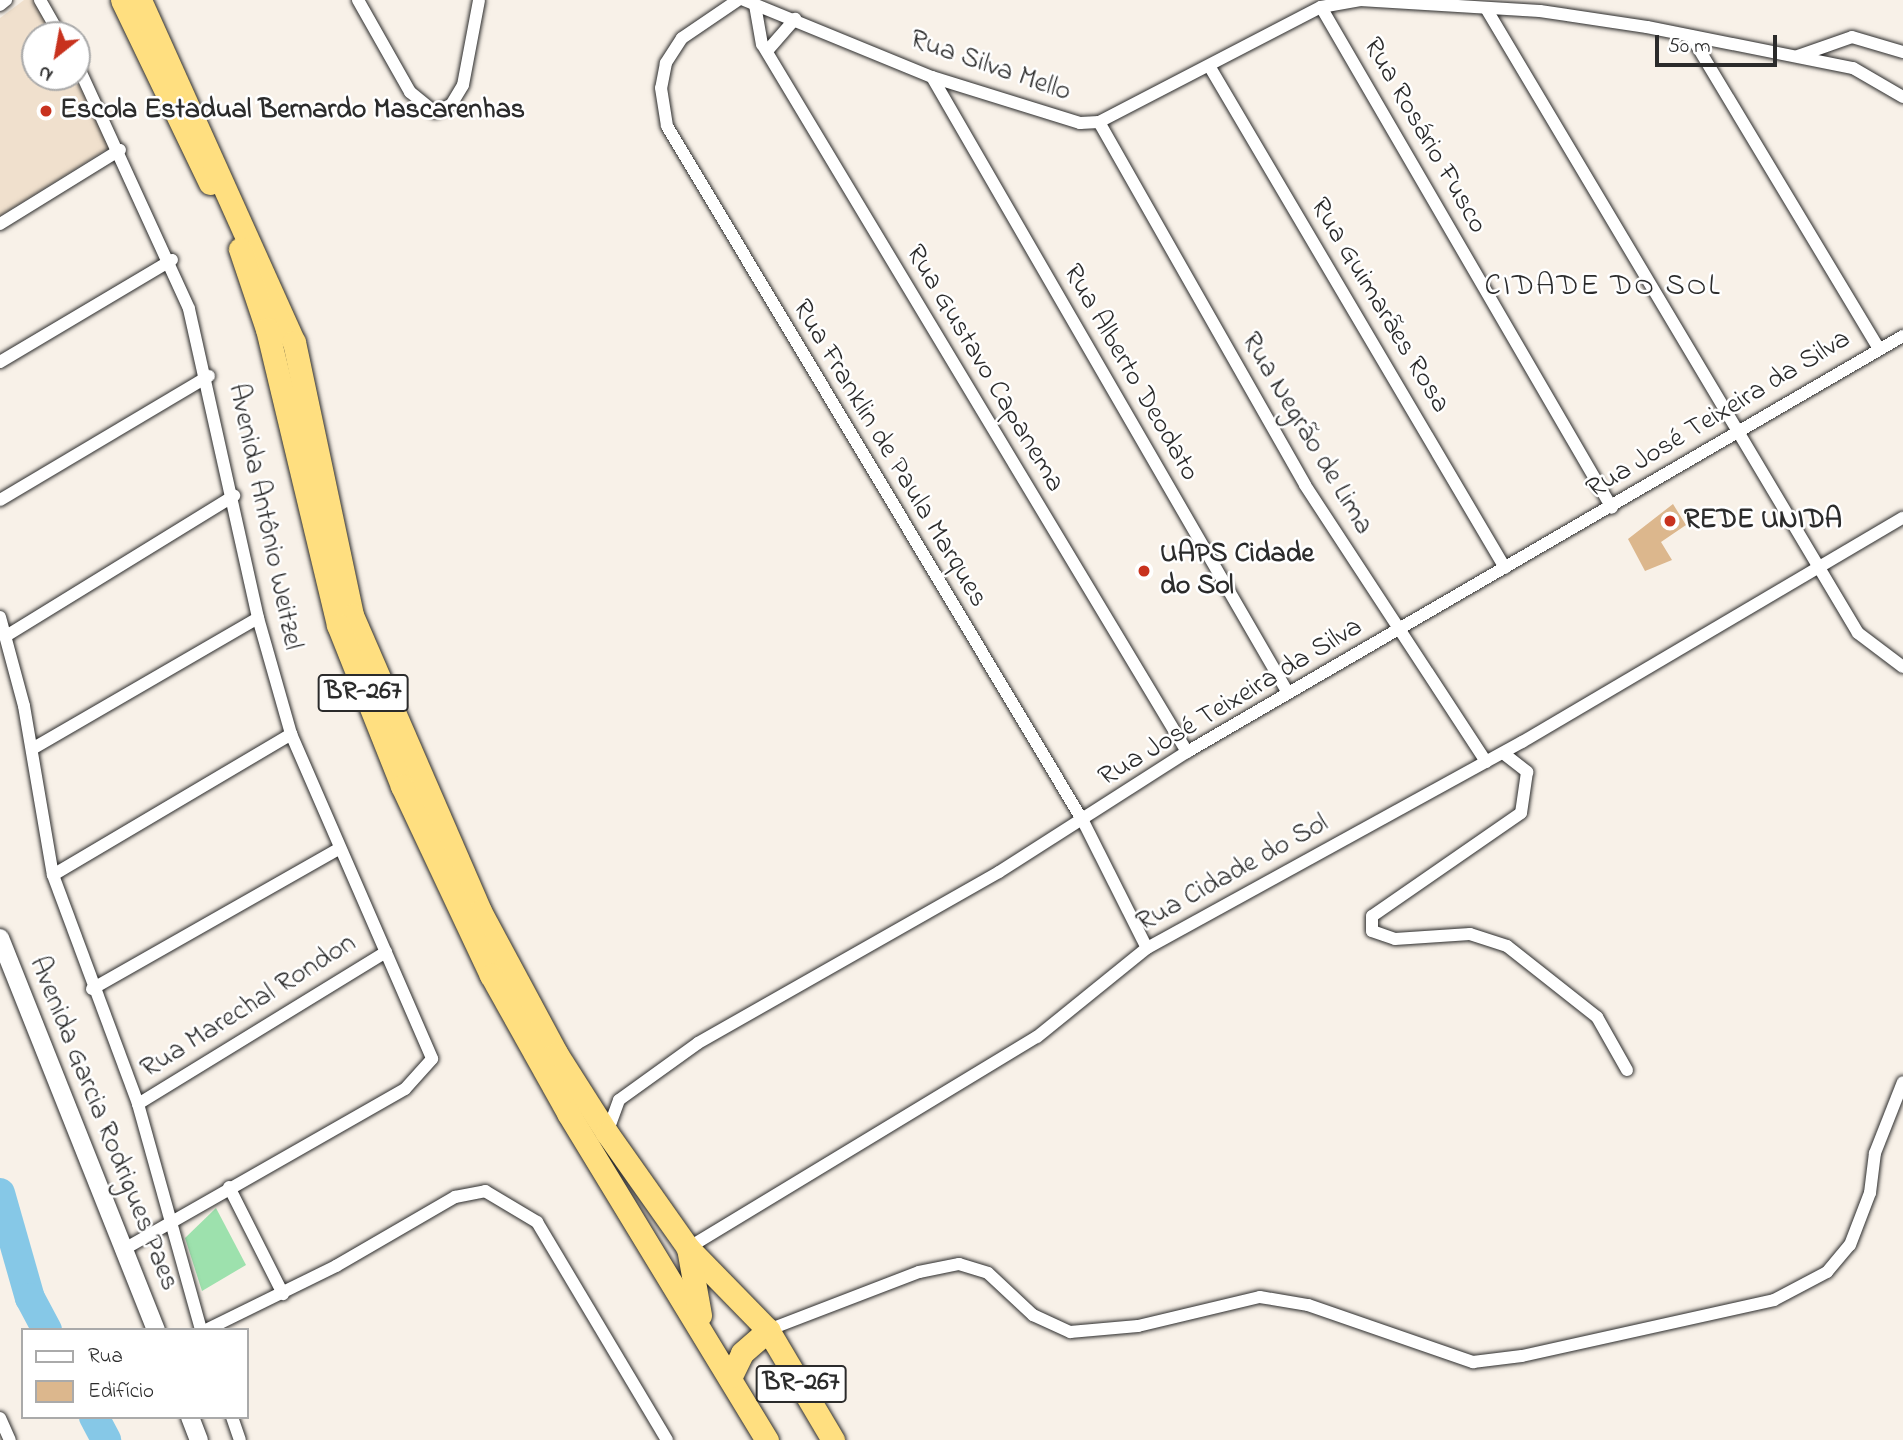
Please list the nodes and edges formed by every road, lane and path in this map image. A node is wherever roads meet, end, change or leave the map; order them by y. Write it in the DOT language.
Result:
graph roads {
  1 [pos="6,0"];
  2 [pos="40,0"];
  3 [pos="121,0"];
  4 [pos="140,0"];
  5 [pos="358,0"];
  6 [pos="479,0"];
  7 [pos="738,0"];
  8 [pos="749,2"];
  9 [pos="0,5"];
  10 [pos="1321,7"];
  11 [pos="1488,10"];
  12 [pos="794,19"];
  13 [pos="52,21"];
  14 [pos="1690,36"];
  15 [pos="767,51"];
  16 [pos="1903,52"];
  17 [pos="1798,56"];
  18 [pos="1211,69"];
  19 [pos="932,77"];
  20 [pos="90,91"];
  21 [pos="1903,97"];
  22 [pos="1099,122"];
  23 [pos="120,150"];
  24 [pos="0,224"];
  25 [pos="172,260"];
  26 [pos="1903,336"];
  27 [pos="1879,349"];
  28 [pos="0,362"];
  29 [pos="209,376"];
  30 [pos="1737,431"];
  31 [pos="234,496"];
  32 [pos="0,500"];
  33 [pos="1612,508"];
  34 [pos="1903,518"];
  35 [pos="1818,565"];
  36 [pos="1505,568"];
  37 [pos="0,618"];
  38 [pos="258,618"];
  39 [pos="1398,631"];
  40 [pos="6,636"];
  41 [pos="1903,667"];
  42 [pos="1288,693"];
  43 [pos="291,734"];
  44 [pos="32,749"];
  45 [pos="1187,752"];
  46 [pos="1503,753"];
  47 [pos="1486,762"];
  48 [pos="1083,821"];
  49 [pos="338,849"];
  50 [pos="53,876"];
  51 [pos="0,938"];
  52 [pos="1147,948"];
  53 [pos="386,952"];
  54 [pos="92,989"];
  55 [pos="1627,1070"];
  56 [pos="1903,1082"];
  57 [pos="138,1104"];
  58 [pos="607,1133"];
  59 [pos="229,1187"];
  60 [pos="169,1224"];
  61 [pos="688,1248"];
  62 [pos="125,1249"];
  63 [pos="283,1294"];
  64 [pos="155,1328"];
  65 [pos="203,1328"];
  66 [pos="208,1328"];
  67 [pos="768,1330"];
  68 [pos="710,1341"];
  69 [pos="731,1376"];
  70 [pos="0,1418"];
  71 [pos="191,1419"];
  72 [pos="233,1419"];
  73 [pos="10,1440"];
  74 [pos="199,1440"];
  75 [pos="240,1440"];
  76 [pos="667,1440"];
  77 [pos="767,1440"];
  78 [pos="833,1440"];
  1 -- 9 [label="street"];
  2 -- 13 [label="street"];
  3 -- 68 [label="highway, BR-267"];
  4 -- 58 [label="highway, BR-267"];
  5 -- 6 [label="street"];
  7 -- 48 [label="street, Rua Franklin de Paula Marques"];
  8 -- 12 [label="street, Rua Silva Mello"];
  8 -- 15 [label="street, Rua Gustavo Capanema"];
  10 -- 11 [label="street, Rua Silva Mello"];
  10 -- 18 [label="street, Rua Silva Mello"];
  10 -- 33 [label="street, Rua Rosário Fusco"];
  11 -- 14 [label="street, Rua Silva Mello"];
  11 -- 30 [label="street"];
  12 -- 15 [label="street"];
  12 -- 19 [label="street, Rua Silva Mello"];
  14 -- 17 [label="street, Rua Silva Mello"];
  14 -- 27 [label="street"];
  15 -- 45 [label="street, Rua Gustavo Capanema"];
  16 -- 17 [label="street"];
  17 -- 21 [label="street, Rua Silva Mello"];
  18 -- 22 [label="street, Rua Silva Mello"];
  18 -- 36 [label="street, Rua Guimarães Rosa"];
  19 -- 22 [label="street, Rua Silva Mello"];
  19 -- 42 [label="street, Rua Alberto Deodato"];
  20 -- 23 [label="street, Avenida Antônio Weitzel"];
  22 -- 39 [label="street, Rua Negrão de Lima"];
  23 -- 24 [label="street"];
  23 -- 25 [label="street, Avenida Antônio Weitzel"];
  25 -- 28 [label="street"];
  25 -- 29 [label="street, Avenida Antônio Weitzel"];
  26 -- 27 [label="street, Rua José Teixeira da Silva"];
  27 -- 30 [label="street, Rua José Teixeira da Silva"];
  29 -- 31 [label="street, Avenida Antônio Weitzel"];
  29 -- 32 [label="street"];
  30 -- 33 [label="street, Rua José Teixeira da Silva"];
  30 -- 35 [label="street"];
  31 -- 38 [label="street, Avenida Antônio Weitzel"];
  31 -- 40 [label="street"];
  33 -- 36 [label="street, Rua José Teixeira da Silva"];
  34 -- 35 [label="street"];
  35 -- 41 [label="street"];
  35 -- 46 [label="street, Rua Cidade do Sol"];
  36 -- 39 [label="street, Rua José Teixeira da Silva"];
  37 -- 40 [label="street"];
  38 -- 43 [label="street, Avenida Antônio Weitzel"];
  38 -- 44 [label="street"];
  39 -- 42 [label="street, Rua José Teixeira da Silva"];
  39 -- 47 [label="street, Rua Negrão de Lima"];
  40 -- 44 [label="street"];
  42 -- 45 [label="street, Rua José Teixeira da Silva"];
  43 -- 49 [label="street, Avenida Antônio Weitzel"];
  43 -- 50 [label="street"];
  44 -- 50 [label="street"];
  45 -- 48 [label="street, Rua José Teixeira da Silva"];
  46 -- 47 [label="street, Rua Cidade do Sol"];
  46 -- 55 [label="street"];
  47 -- 52 [label="street, Rua Cidade do Sol"];
  48 -- 52 [label="street, Rua Franklin de Paula Marques"];
  48 -- 58 [label="street, Rua José Teixeira da Silva"];
  49 -- 53 [label="street, Avenida Antônio Weitzel"];
  49 -- 54 [label="street"];
  50 -- 54 [label="street"];
  51 -- 62 [label="main road, Avenida Garcia Rodrigues Paes"];
  52 -- 61 [label="street, Rua Cidade do Sol"];
  53 -- 57 [label="street, Rua Marechal Rondon"];
  53 -- 59 [label="street, Avenida Antônio Weitzel"];
  54 -- 57 [label="street"];
  56 -- 67 [label="street"];
  57 -- 60 [label="street"];
  58 -- 61 [label="highway, BR-267"];
  59 -- 60 [label="street"];
  59 -- 63 [label="street"];
  60 -- 62 [label="street"];
  60 -- 65 [label="street"];
  61 -- 67 [label="highway, BR-267"];
  61 -- 68 [label="highway"];
  62 -- 64 [label="main road, Avenida Garcia Rodrigues Paes"];
  63 -- 66 [label="street"];
  63 -- 76 [label="street"];
  67 -- 69 [label="highway"];
  67 -- 78 [label="highway, BR-267"];
  68 -- 69 [label="highway, BR-267"];
  69 -- 77 [label="highway, BR-267"];
  70 -- 73 [label="street"];
  71 -- 74 [label="main road"];
  72 -- 75 [label="street"];
}
